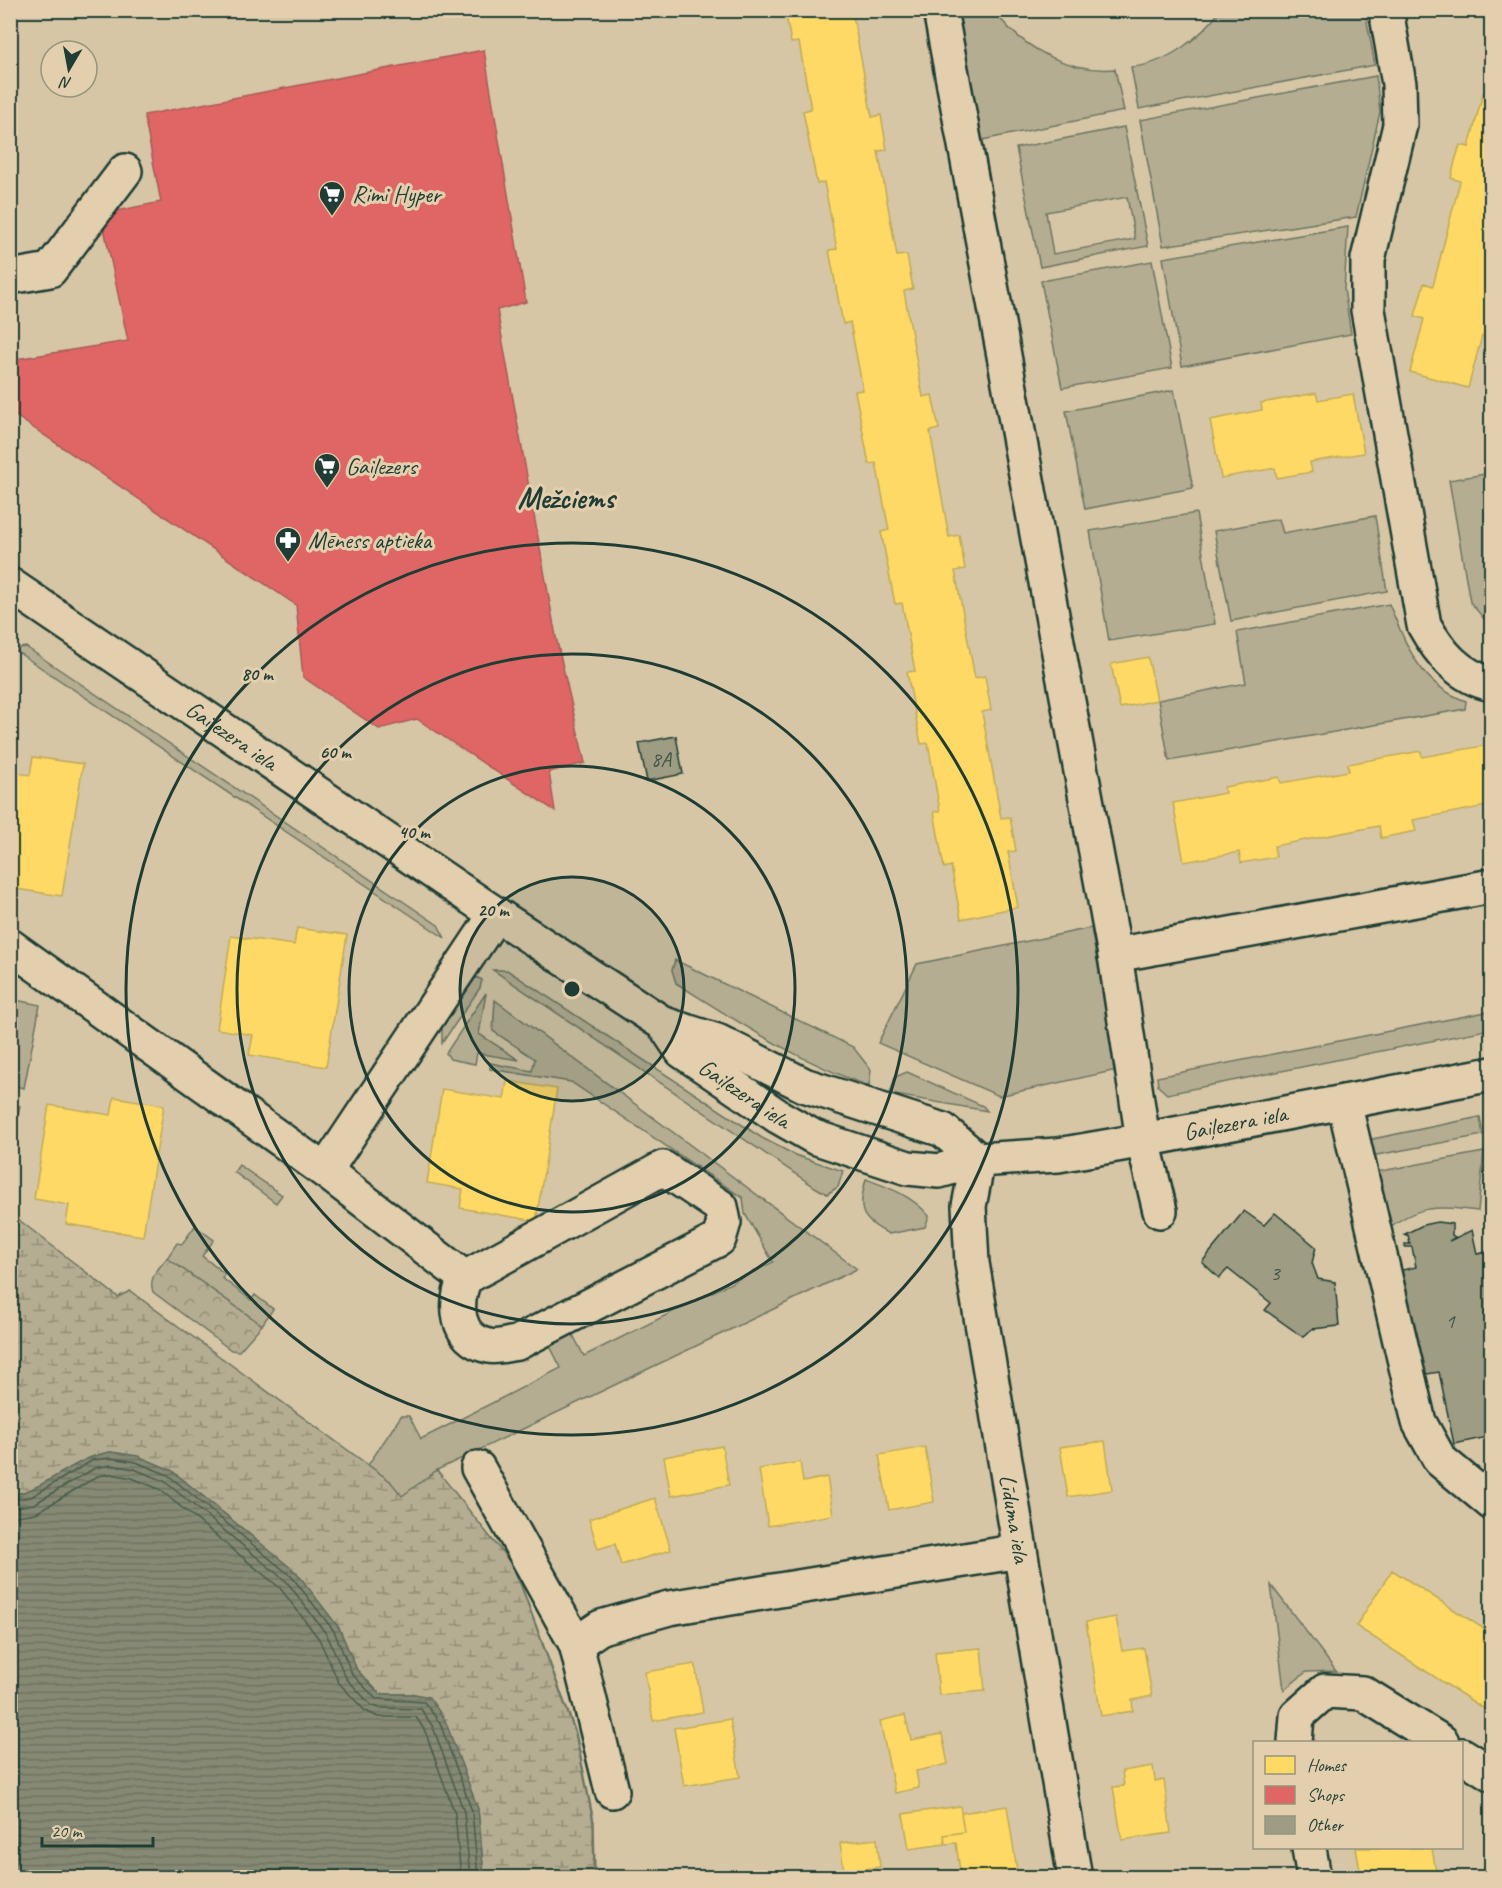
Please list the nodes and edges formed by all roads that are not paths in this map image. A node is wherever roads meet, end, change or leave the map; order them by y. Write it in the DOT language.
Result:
graph roads {
  1 [pos="940,10"];
  2 [pos="1386,10"];
  3 [pos="125,171"];
  4 [pos="10,277"];
  5 [pos="12,590"];
  6 [pos="1491,684"];
  7 [pos="1491,886"];
  8 [pos="496,914"];
  9 [pos="10,945"];
  10 [pos="1115,955"];
  11 [pos="664,1024"];
  12 [pos="1491,1074"];
  13 [pos="1344,1102"];
  14 [pos="1143,1140"];
  15 [pos="978,1160"];
  16 [pos="325,1171"];
  17 [pos="1160,1211"];
  18 [pos="465,1278"];
  19 [pos="478,1468"];
  20 [pos="1491,1503"];
  21 [pos="1020,1551"];
  22 [pos="576,1644"];
  23 [pos="1295,1741"];
  24 [pos="1439,1741"];
  25 [pos="1463,1756"];
  26 [pos="1491,1774"];
  27 [pos="612,1791"];
  28 [pos="1310,1849"];
  29 [pos="1075,1878"];
  30 [pos="1314,1878"];
  1 -- 10 [label="street"];
  2 -- 6 [label="street"];
  3 -- 4 [label="street"];
  5 -- 8 [label="street, Gaiļezera iela"];
  7 -- 10 [label="street"];
  8 -- 11 [label="street, Gaiļezera iela"];
  8 -- 16 [label="street"];
  9 -- 16 [label="street"];
  10 -- 14 [label="street"];
  11 -- 15 [label="street, Gaiļezera iela"];
  11 -- 15 [label="street, Gaiļezera iela"];
  12 -- 13 [label="street, Gaiļezera iela"];
  13 -- 14 [label="street, Gaiļezera iela"];
  13 -- 20 [label="street"];
  14 -- 15 [label="street, Gaiļezera iela"];
  14 -- 17 [label="street"];
  15 -- 21 [label="street, Līduma iela"];
  16 -- 18 [label="street"];
  18 -- 18 [label="street"];
  19 -- 22 [label="street"];
  21 -- 22 [label="street"];
  21 -- 29 [label="street, Līduma iela"];
  22 -- 27 [label="street"];
  23 -- 24 [label="street"];
  25 -- 26 [label="street"];
  28 -- 30 [label="street"];
}
